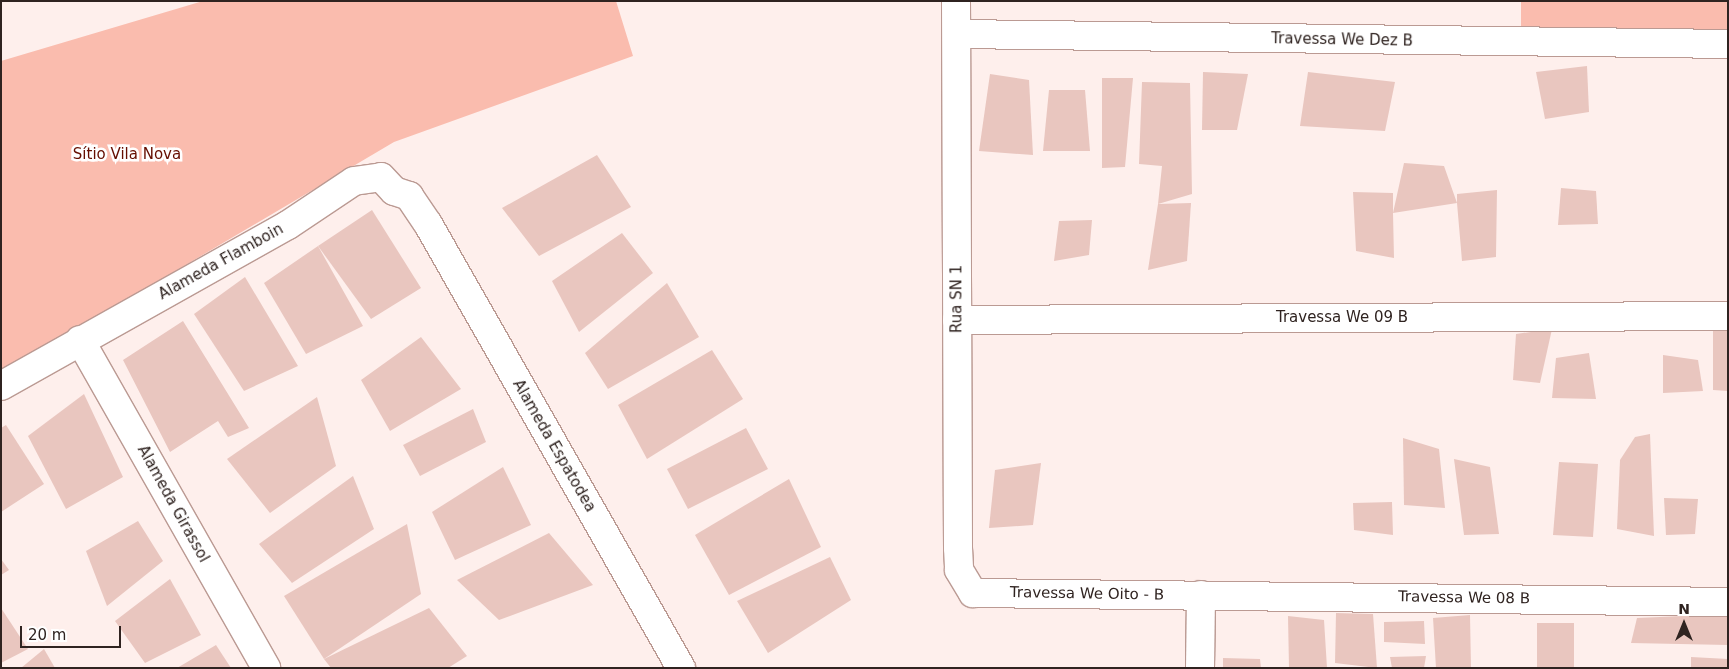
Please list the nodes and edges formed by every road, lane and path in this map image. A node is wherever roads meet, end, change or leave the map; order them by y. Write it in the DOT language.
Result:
graph roads {
  1 [pos="956,1"];
  2 [pos="957,34"];
  3 [pos="1728,44"];
  4 [pos="428,224"];
  5 [pos="1728,316"];
  6 [pos="957,320"];
  7 [pos="80,340"];
  8 [pos="1,386"];
  9 [pos="973,593"];
  10 [pos="1201,595"];
  11 [pos="1728,602"];
  12 [pos="266,668"];
  13 [pos="681,668"];
  14 [pos="1200,668"];
  1 -- 2 [label="street, Rua SN 1"];
  2 -- 3 [label="street, Travessa We Dez B"];
  2 -- 6 [label="street, Rua SN 1"];
  4 -- 7 [label="street, Alameda Flamboin"];
  4 -- 13 [label="street, Alameda Espatodea"];
  5 -- 6 [label="street, Travessa We 09 B"];
  6 -- 9 [label="street, Rua SN 1"];
  7 -- 8 [label="street, Alameda Flamboin"];
  7 -- 12 [label="street, Alameda Girassol"];
  9 -- 10 [label="street, Travessa We Oito - B"];
  10 -- 11 [label="street, Travessa We 08 B"];
  10 -- 14 [label="street"];
}
